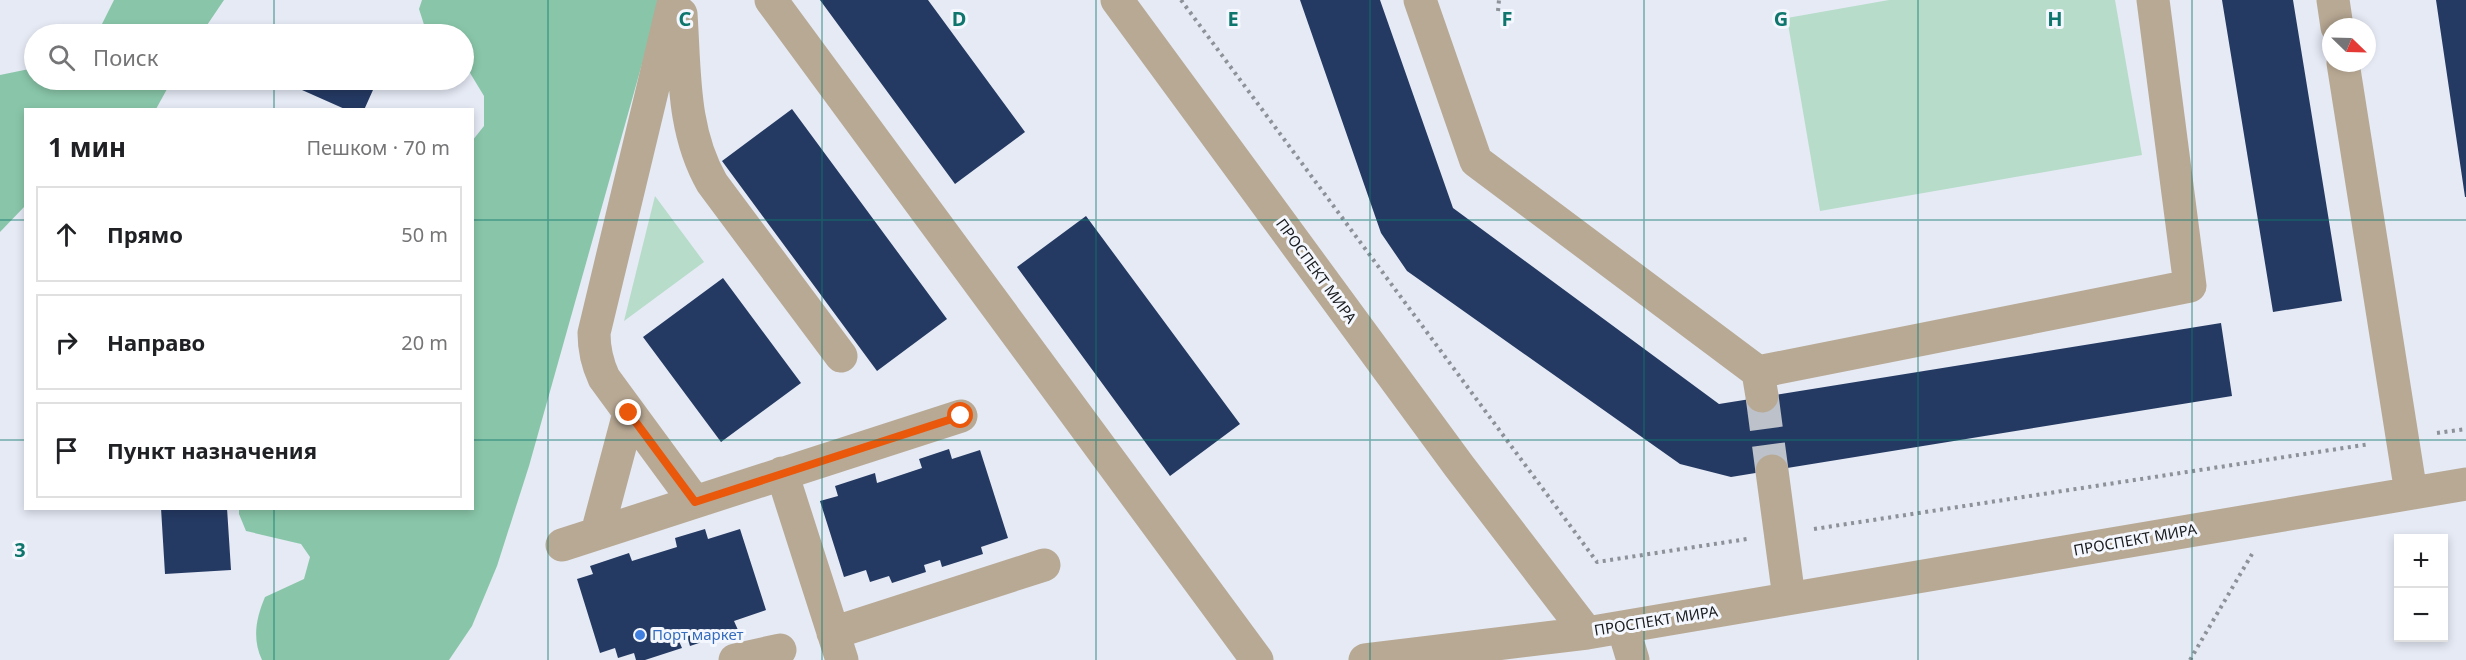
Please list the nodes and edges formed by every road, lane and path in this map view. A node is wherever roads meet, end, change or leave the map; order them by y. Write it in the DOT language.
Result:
graph roads {
  1 [pos="674,0"];
  2 [pos="680,0"];
  3 [pos="771,0"];
  4 [pos="1117,0"];
  5 [pos="1420,0"];
  6 [pos="1499,0"];
  7 [pos="2154,0"];
  8 [pos="2333,0"];
  9 [pos="1498,11"];
  10 [pos="2336,18"];
  11 [pos="2344,72"];
  12 [pos="841,356"];
  13 [pos="629,413"];
  14 [pos="961,416"];
  15 [pos="1772,471"];
  16 [pos="782,473"];
  17 [pos="2466,484"];
  18 [pos="2411,493"];
  19 [pos="695,502"];
  20 [pos="2273,517"];
  21 [pos="597,533"];
  22 [pos="562,545"];
  23 [pos="1044,565"];
  24 [pos="1789,598"];
  25 [pos="1623,627"];
  26 [pos="1587,633"];
  27 [pos="838,647"];
  28 [pos="780,650"];
  29 [pos="735,660"];
  30 [pos="1257,660"];
  31 [pos="1365,660"];
  32 [pos="1633,660"];
  33 [pos="2190,660"];
  1 -- 13 [label="street"];
  2 -- 12 [label="street"];
  3 -- 30 [label="street"];
  4 -- 26 [label="street, ПРОСПЕКТ МИРА"];
  5 -- 7 [label="street"];
  6 -- 9 [label="path"];
  8 -- 10 [label="street"];
  11 -- 18 [label="street"];
  13 -- 19 [label="street"];
  13 -- 21 [label="street"];
  14 -- 16 [label="street"];
  15 -- 24 [label="street"];
  16 -- 19 [label="street"];
  16 -- 27 [label="street"];
  17 -- 18 [label="street, ПРОСПЕКТ МИРА"];
  18 -- 20 [label="street, ПРОСПЕКТ МИРА"];
  19 -- 21 [label="street"];
  20 -- 24 [label="street, ПРОСПЕКТ МИРА"];
  20 -- 33 [label="path"];
  21 -- 22 [label="street"];
  23 -- 27 [label="street"];
  24 -- 25 [label="street, ПРОСПЕКТ МИРА"];
  25 -- 26 [label="street, ПРОСПЕКТ МИРА"];
  25 -- 32 [label="street"];
  26 -- 31 [label="street"];
  28 -- 29 [label="street"];
}
